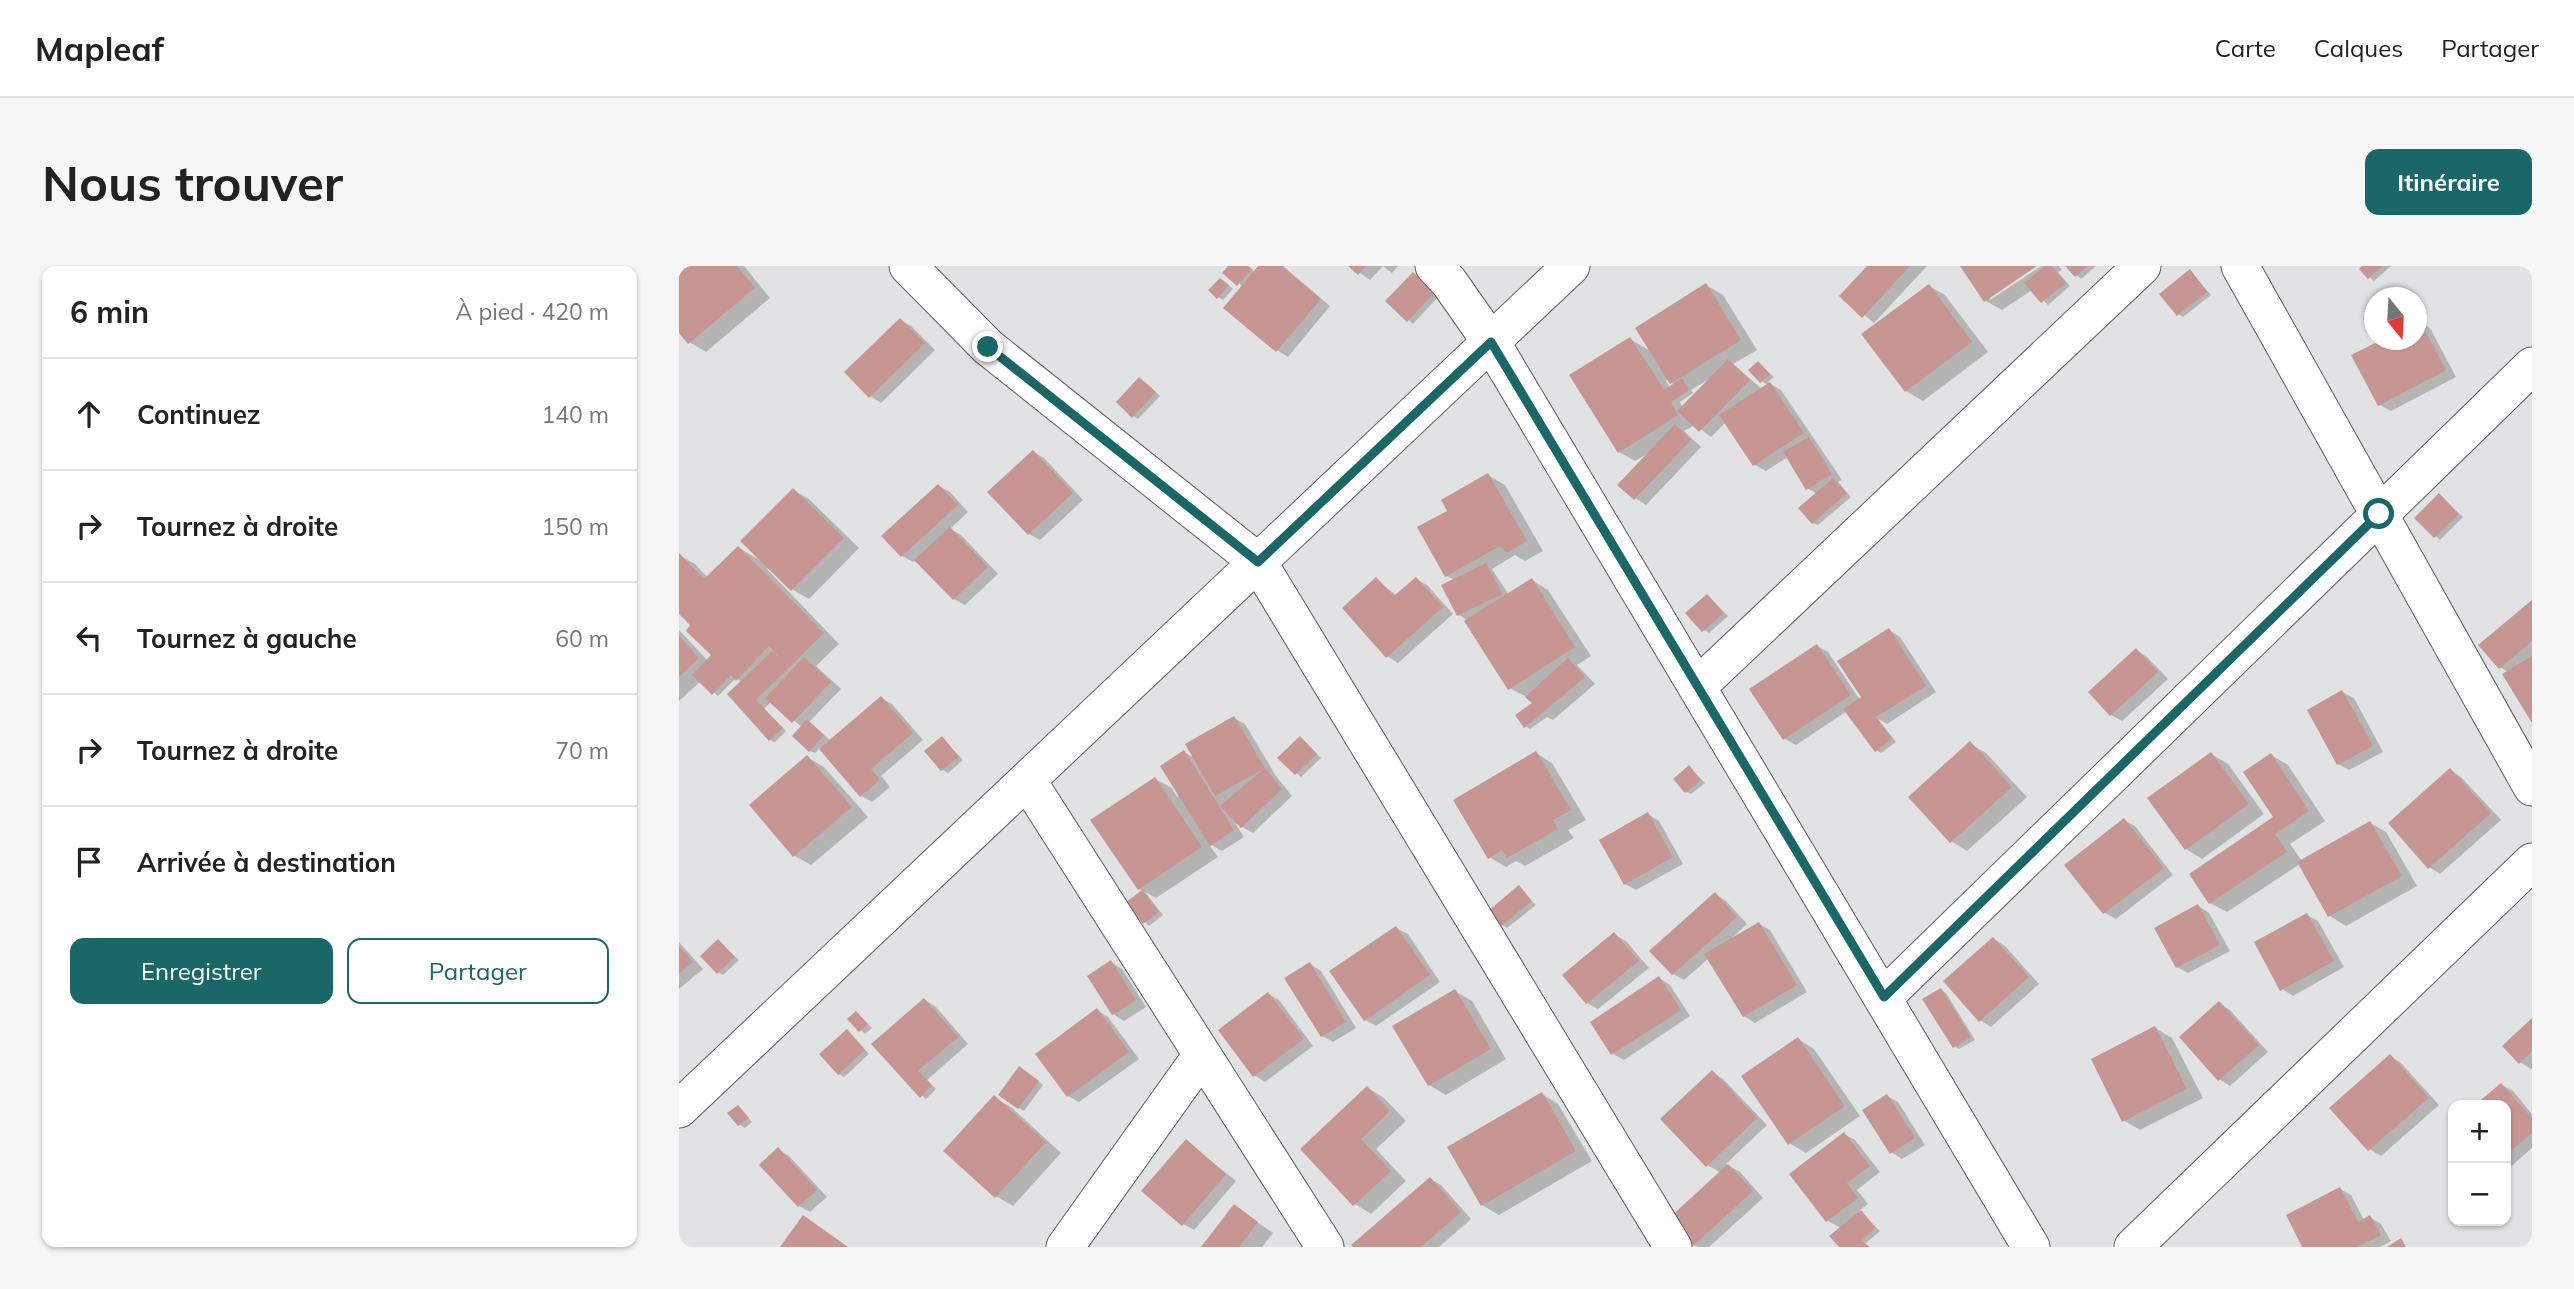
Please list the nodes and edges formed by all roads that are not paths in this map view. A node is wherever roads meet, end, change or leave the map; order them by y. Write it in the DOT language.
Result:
graph roads {
  1 [pos="908,266"];
  2 [pos="1434,266"];
  3 [pos="1571,266"];
  4 [pos="2142,266"];
  5 [pos="2240,266"];
  6 [pos="1491,342"];
  7 [pos="2532,366"];
  8 [pos="2379,514"];
  9 [pos="1258,562"];
  10 [pos="1697,686"];
  11 [pos="1027,780"];
  12 [pos="2532,787"];
  13 [pos="2532,862"];
  14 [pos="1884,997"];
  15 [pos="1202,1055"];
  16 [pos="679,1109"];
  17 [pos="1065,1247"];
  18 [pos="1325,1247"];
  19 [pos="1673,1247"];
  20 [pos="2031,1247"];
  21 [pos="2133,1247"];
  1 -- 9 [label="street"];
  2 -- 6 [label="street"];
  3 -- 6 [label="street"];
  4 -- 10 [label="street"];
  5 -- 8 [label="street"];
  6 -- 9 [label="street"];
  6 -- 10 [label="street"];
  7 -- 8 [label="street"];
  8 -- 12 [label="street"];
  8 -- 14 [label="street"];
  9 -- 11 [label="street"];
  9 -- 19 [label="street"];
  10 -- 14 [label="street"];
  11 -- 15 [label="street"];
  11 -- 16 [label="street"];
  13 -- 21 [label="street"];
  14 -- 20 [label="street"];
  15 -- 17 [label="street"];
  15 -- 18 [label="street"];
}
